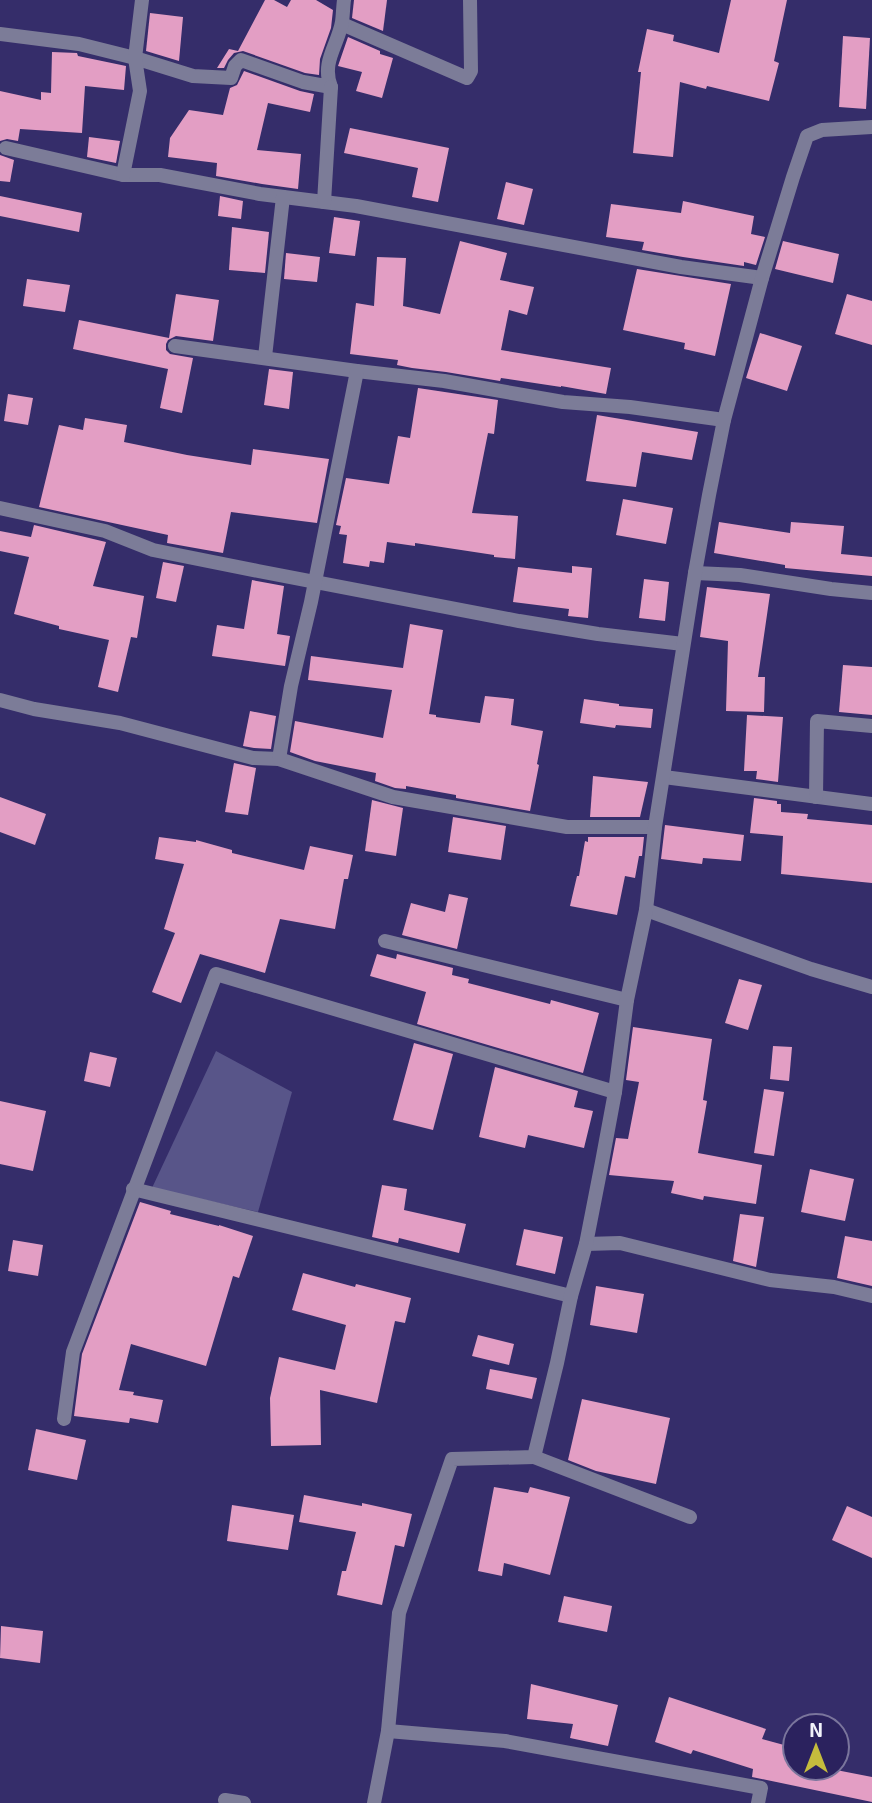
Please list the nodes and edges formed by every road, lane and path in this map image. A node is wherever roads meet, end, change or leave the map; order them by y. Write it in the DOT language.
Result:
graph roads {
  1 [pos="142,0"];
  2 [pos="344,0"];
  3 [pos="470,0"];
  4 [pos="342,24"];
  5 [pos="0,34"];
  6 [pos="135,58"];
  7 [pos="331,87"];
  8 [pos="872,127"];
  9 [pos="6,148"];
  10 [pos="123,175"];
  11 [pos="283,197"];
  12 [pos="324,202"];
  13 [pos="762,278"];
  14 [pos="175,346"];
  15 [pos="265,357"];
  16 [pos="357,371"];
  17 [pos="724,420"];
  18 [pos="0,508"];
  19 [pos="695,573"];
  20 [pos="315,581"];
  21 [pos="872,593"];
  22 [pos="683,644"];
  23 [pos="0,701"];
  24 [pos="872,726"];
  25 [pos="279,759"];
  26 [pos="664,777"];
  27 [pos="816,797"];
  28 [pos="872,804"];
  29 [pos="655,827"];
  30 [pos="646,910"];
  31 [pos="385,942"];
  32 [pos="872,987"];
  33 [pos="627,1000"];
  34 [pos="615,1092"];
  35 [pos="133,1189"];
  36 [pos="586,1244"];
  37 [pos="571,1296"];
  38 [pos="872,1296"];
  39 [pos="64,1419"];
  40 [pos="534,1457"];
  41 [pos="690,1517"];
  42 [pos="388,1731"];
  43 [pos="225,1800"];
  44 [pos="244,1803"];
  45 [pos="374,1803"];
  46 [pos="758,1803"];
  1 -- 6 [label="street"];
  2 -- 4 [label="street"];
  3 -- 4 [label="street"];
  4 -- 7 [label="street"];
  5 -- 6 [label="street"];
  6 -- 7 [label="street"];
  6 -- 10 [label="street"];
  7 -- 12 [label="street"];
  8 -- 13 [label="street"];
  9 -- 10 [label="street"];
  10 -- 11 [label="street"];
  11 -- 12 [label="street"];
  11 -- 15 [label="street"];
  12 -- 13 [label="street"];
  13 -- 17 [label="street"];
  14 -- 15 [label="street"];
  15 -- 16 [label="street"];
  16 -- 17 [label="street"];
  16 -- 20 [label="street"];
  17 -- 19 [label="street"];
  18 -- 20 [label="street"];
  19 -- 21 [label="street"];
  19 -- 22 [label="street"];
  20 -- 22 [label="street"];
  20 -- 25 [label="street"];
  22 -- 26 [label="street"];
  23 -- 25 [label="street"];
  24 -- 27 [label="street"];
  25 -- 29 [label="street"];
  26 -- 27 [label="street"];
  26 -- 29 [label="street"];
  27 -- 28 [label="street"];
  29 -- 30 [label="street"];
  30 -- 32 [label="street"];
  30 -- 33 [label="street"];
  31 -- 33 [label="street"];
  33 -- 34 [label="street"];
  34 -- 35 [label="street"];
  34 -- 36 [label="street"];
  35 -- 37 [label="street"];
  35 -- 39 [label="street"];
  36 -- 37 [label="street"];
  36 -- 38 [label="street"];
  37 -- 40 [label="street"];
  40 -- 41 [label="street"];
  40 -- 42 [label="street"];
  42 -- 45 [label="street"];
  42 -- 46 [label="street"];
  43 -- 44 [label="street"];
}
